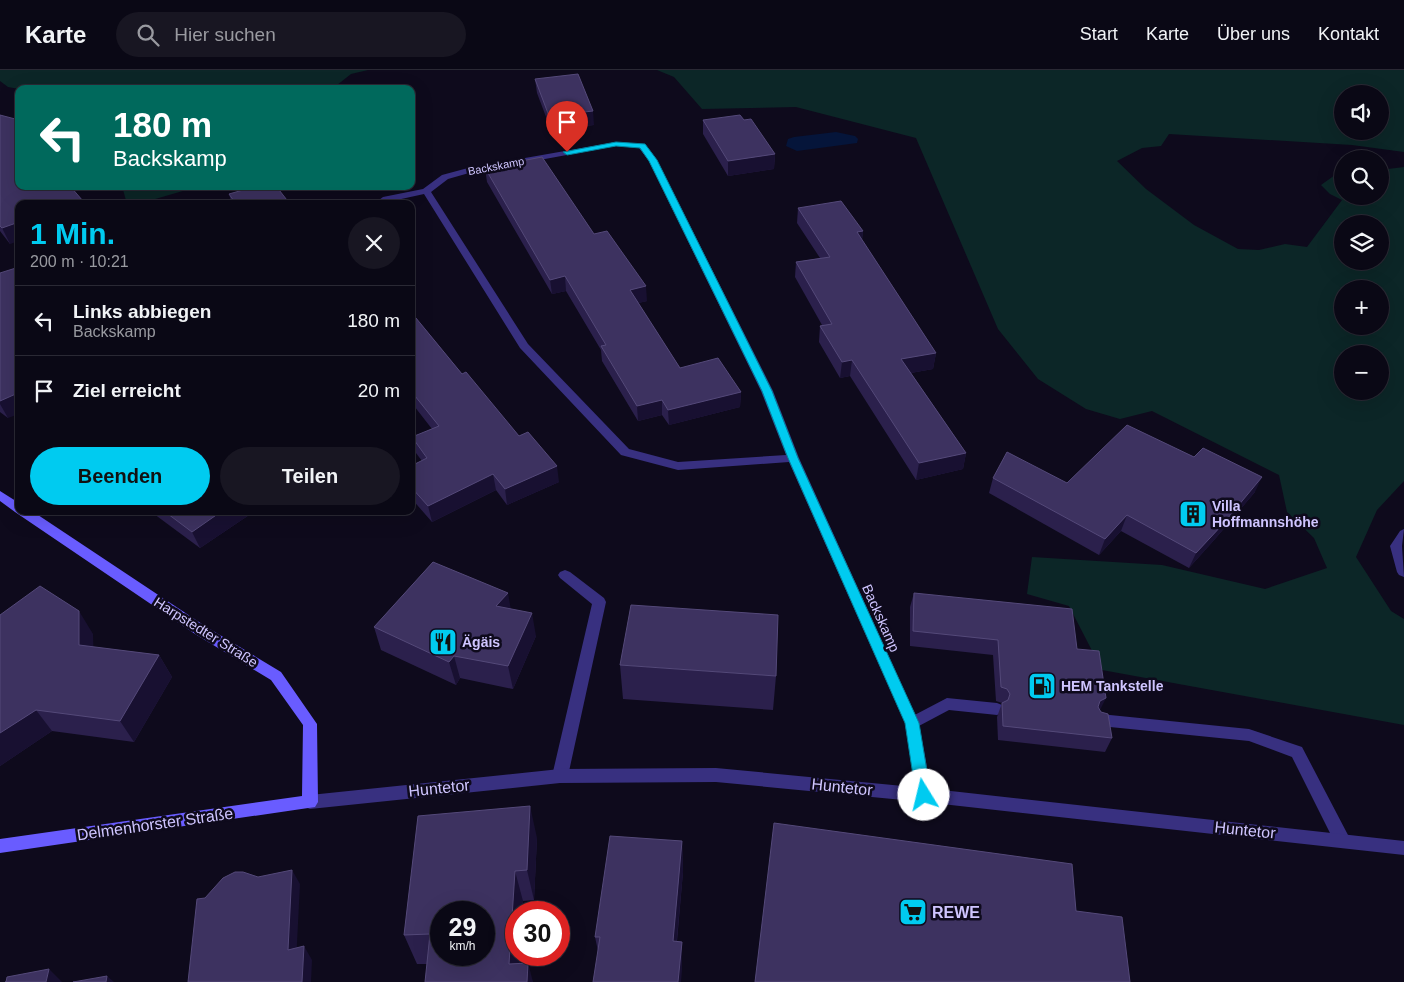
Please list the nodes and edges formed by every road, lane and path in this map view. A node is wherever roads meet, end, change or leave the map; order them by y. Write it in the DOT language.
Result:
graph roads {
  1 [pos="426,191"];
  2 [pos="384,200"];
  3 [pos="793,458"];
  4 [pos="0,495"];
  5 [pos="15,506"];
  6 [pos="28,515"];
  7 [pos="1404,534"];
  8 [pos="1404,572"];
  9 [pos="565,575"];
  10 [pos="997,709"];
  11 [pos="1100,720"];
  12 [pos="912,723"];
  13 [pos="560,776"];
  14 [pos="924,795"];
  15 [pos="310,802"];
  16 [pos="1342,840"];
  17 [pos="0,846"];
  18 [pos="1404,848"];
  1 -- 2 [label="street, Backskamp"];
  1 -- 3 [label="street"];
  1 -- 3 [label="street, Backskamp"];
  3 -- 12 [label="street, Backskamp"];
  4 -- 5 [label="main road"];
  6 -- 15 [label="main road, Harpstedter Straße"];
  7 -- 8 [label="street"];
  9 -- 13 [label="street"];
  10 -- 12 [label="street"];
  11 -- 16 [label="street"];
  12 -- 14 [label="street, Backskamp"];
  13 -- 14 [label="street, Huntetor"];
  13 -- 15 [label="street, Huntetor"];
  14 -- 16 [label="street, Huntetor"];
  15 -- 17 [label="main road, Delmenhorster Straße"];
  16 -- 18 [label="street, Huntetor"];
}
